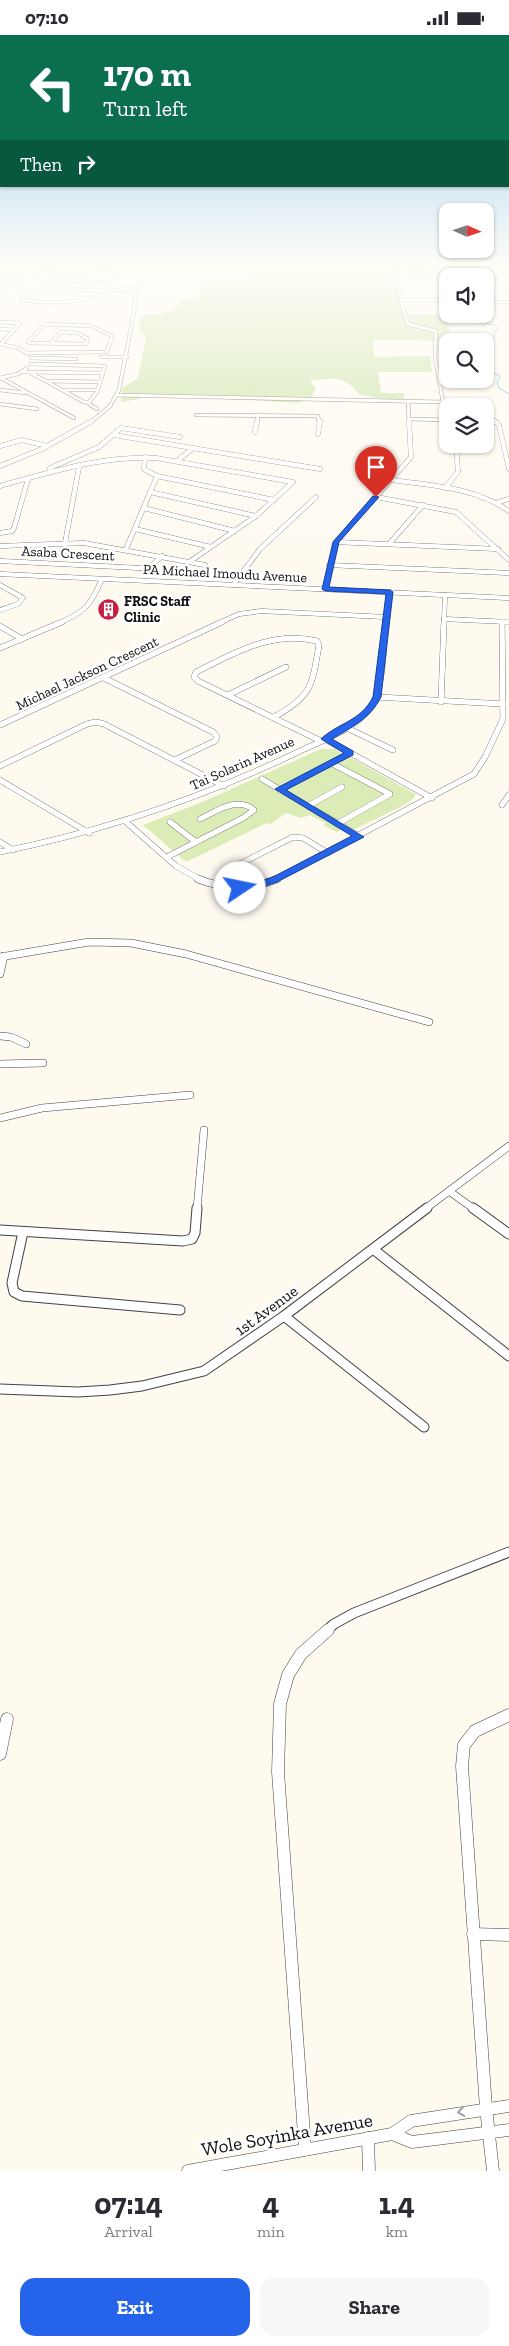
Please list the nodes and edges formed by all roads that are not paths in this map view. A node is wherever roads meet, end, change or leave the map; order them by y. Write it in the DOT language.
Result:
graph roads {
  1 [pos="29,366"];
  2 [pos="104,366"];
  3 [pos="124,366"];
  4 [pos="436,366"];
  5 [pos="23,372"];
  6 [pos="29,372"];
  7 [pos="103,373"];
  8 [pos="1,378"];
  9 [pos="45,381"];
  10 [pos="100,381"];
  11 [pos="0,390"];
  12 [pos="62,390"];
  13 [pos="97,391"];
  14 [pos="29,393"];
  15 [pos="116,395"];
  16 [pos="442,398"];
  17 [pos="263,399"];
  18 [pos="408,401"];
  19 [pos="86,402"];
  20 [pos="439,402"];
  21 [pos="0,404"];
  22 [pos="37,409"];
  23 [pos="97,409"];
  24 [pos="196,415"];
  25 [pos="258,416"];
  26 [pos="264,416"];
  27 [pos="74,418"];
  28 [pos="410,419"];
  29 [pos="439,420"];
  30 [pos="494,421"];
  31 [pos="255,432"];
  32 [pos="318,434"];
  33 [pos="114,435"];
  34 [pos="180,437"];
  35 [pos="0,446"];
  36 [pos="47,446"];
  37 [pos="193,448"];
  38 [pos="457,453"];
  39 [pos="145,457"];
  40 [pos="177,461"];
  41 [pos="0,466"];
  42 [pos="79,467"];
  43 [pos="320,469"];
  44 [pos="509,469"];
  45 [pos="51,473"];
  46 [pos="157,476"];
  47 [pos="28,479"];
  48 [pos="392,480"];
  49 [pos="0,486"];
  50 [pos="445,488"];
  51 [pos="150,491"];
  52 [pos="316,497"];
  53 [pos="376,497"];
  54 [pos="509,499"];
  55 [pos="274,501"];
  56 [pos="499,502"];
  57 [pos="422,505"];
  58 [pos="144,508"];
  59 [pos="509,511"];
  60 [pos="256,516"];
  61 [pos="135,529"];
  62 [pos="235,531"];
  63 [pos="0,533"];
  64 [pos="336,542"];
  65 [pos="65,543"];
  66 [pos="389,544"];
  67 [pos="0,546"];
  68 [pos="211,547"];
  69 [pos="126,549"];
  70 [pos="498,549"];
  71 [pos="162,556"];
  72 [pos="509,560"];
  73 [pos="0,561"];
  74 [pos="189,562"];
  75 [pos="205,565"];
  76 [pos="329,565"];
  77 [pos="509,573"];
  78 [pos="0,574"];
  79 [pos="102,579"];
  80 [pos="0,585"];
  81 [pos="233,585"];
  82 [pos="325,589"];
  83 [pos="390,592"];
  84 [pos="445,595"];
  85 [pos="509,598"];
  86 [pos="0,610"];
  87 [pos="386,617"];
  88 [pos="444,619"];
  89 [pos="506,622"];
  90 [pos="0,626"];
  91 [pos="22,639"];
  92 [pos="0,648"];
  93 [pos="286,667"];
  94 [pos="104,678"];
  95 [pos="228,695"];
  96 [pos="377,697"];
  97 [pos="441,702"];
  98 [pos="503,705"];
  99 [pos="274,717"];
  100 [pos="0,725"];
  101 [pos="347,728"];
  102 [pos="323,740"];
  103 [pos="392,750"];
  104 [pos="350,753"];
  105 [pos="174,760"];
  106 [pos="331,763"];
  107 [pos="0,766"];
  108 [pos="262,779"];
  109 [pos="0,780"];
  110 [pos="224,787"];
  111 [pos="342,787"];
  112 [pos="280,789"];
  113 [pos="509,795"];
  114 [pos="432,799"];
  115 [pos="502,805"];
  116 [pos="308,806"];
  117 [pos="200,819"];
  118 [pos="126,822"];
  119 [pos="170,822"];
  120 [pos="338,824"];
  121 [pos="89,833"];
  122 [pos="359,837"];
  123 [pos="0,841"];
  124 [pos="196,842"];
  125 [pos="13,850"];
  126 [pos="0,852"];
  127 [pos="328,853"];
  128 [pos="167,857"];
  129 [pos="232,868"];
  130 [pos="2,957"];
  131 [pos="0,974"];
  132 [pos="429,1022"];
  133 [pos="0,1036"];
  134 [pos="26,1043"];
  135 [pos="43,1063"];
  136 [pos="0,1064"];
  137 [pos="190,1095"];
  138 [pos="0,1118"];
  139 [pos="204,1130"];
  140 [pos="509,1146"];
  141 [pos="449,1191"];
  142 [pos="0,1230"];
  143 [pos="23,1232"];
  144 [pos="509,1234"];
  145 [pos="373,1249"];
  146 [pos="180,1310"];
  147 [pos="284,1316"];
  148 [pos="509,1356"];
  149 [pos="0,1389"];
  150 [pos="424,1427"];
  151 [pos="509,1552"];
  152 [pos="509,1715"];
  153 [pos="8,1719"];
  154 [pos="0,1754"];
  155 [pos="474,1934"];
  156 [pos="509,1935"];
  157 [pos="509,2105"];
  158 [pos="486,2108"];
  159 [pos="509,2130"];
  160 [pos="488,2131"];
  161 [pos="392,2134"];
  162 [pos="368,2138"];
  163 [pos="305,2148"];
  164 [pos="188,2171"];
  165 [pos="369,2171"];
  166 [pos="493,2171"];
  1 -- 5 [label="street"];
  2 -- 7 [label="street"];
  3 -- 15 [label="street"];
  4 -- 16 [label="street"];
  5 -- 6 [label="street"];
  5 -- 8 [label="street"];
  6 -- 7 [label="street"];
  6 -- 9 [label="street"];
  7 -- 10 [label="street"];
  8 -- 14 [label="street"];
  9 -- 10 [label="street"];
  9 -- 12 [label="street"];
  10 -- 13 [label="street"];
  11 -- 14 [label="street"];
  12 -- 13 [label="street"];
  12 -- 19 [label="street"];
  13 -- 19 [label="street"];
  14 -- 27 [label="street"];
  15 -- 17 [label="street"];
  15 -- 36 [label="street"];
  17 -- 18 [label="street"];
  17 -- 26 [label="street"];
  18 -- 20 [label="street"];
  18 -- 28 [label="street"];
  19 -- 23 [label="street"];
  21 -- 22 [label="street"];
  24 -- 25 [label="street"];
  25 -- 26 [label="street"];
  25 -- 31 [label="street"];
  26 -- 32 [label="street"];
  28 -- 29 [label="street"];
  28 -- 48 [label="street"];
  30 -- 44 [label="street"];
  33 -- 34 [label="street"];
  33 -- 37 [label="street"];
  33 -- 45 [label="street"];
  35 -- 36 [label="street"];
  36 -- 41 [label="street"];
  37 -- 40 [label="street"];
  37 -- 43 [label="street"];
  38 -- 50 [label="street"];
  39 -- 40 [label="street"];
  39 -- 42 [label="street"];
  39 -- 46 [label="street"];
  40 -- 55 [label="street"];
  42 -- 45 [label="street"];
  42 -- 65 [label="street"];
  45 -- 47 [label="street"];
  46 -- 51 [label="street"];
  46 -- 55 [label="street"];
  47 -- 49 [label="street"];
  47 -- 63 [label="street"];
  48 -- 50 [label="street"];
  48 -- 53 [label="street"];
  50 -- 56 [label="street"];
  51 -- 58 [label="street"];
  51 -- 60 [label="street"];
  52 -- 81 [label="street"];
  53 -- 57 [label="street"];
  53 -- 64 [label="street"];
  54 -- 56 [label="street"];
  55 -- 60 [label="street"];
  56 -- 59 [label="street"];
  57 -- 66 [label="street"];
  57 -- 70 [label="street"];
  58 -- 61 [label="street"];
  58 -- 62 [label="street"];
  60 -- 62 [label="street"];
  61 -- 68 [label="street"];
  61 -- 69 [label="street"];
  62 -- 68 [label="street"];
  64 -- 66 [label="street"];
  64 -- 76 [label="street"];
  65 -- 67 [label="street"];
  65 -- 69 [label="street"];
  66 -- 70 [label="street"];
  68 -- 74 [label="street"];
  69 -- 71 [label="street"];
  70 -- 72 [label="street"];
  71 -- 73 [label="street, Asaba Crescent"];
  71 -- 74 [label="street"];
  74 -- 75 [label="street"];
  76 -- 77 [label="street"];
  76 -- 82 [label="street"];
  78 -- 79 [label="street, PA Michael Imoudu Avenue"];
  79 -- 81 [label="street, PA Michael Imoudu Avenue"];
  79 -- 91 [label="street"];
  80 -- 86 [label="street"];
  81 -- 82 [label="street, PA Michael Imoudu Avenue"];
  82 -- 83 [label="street, PA Michael Imoudu Avenue"];
  83 -- 84 [label="street, PA Michael Imoudu Avenue"];
  83 -- 87 [label="street"];
  84 -- 85 [label="street, PA Michael Imoudu Avenue"];
  84 -- 88 [label="street"];
  87 -- 94 [label="street, Michael Jackson Crescent"];
  87 -- 96 [label="street"];
  88 -- 89 [label="street"];
  88 -- 97 [label="street"];
  89 -- 98 [label="street"];
  90 -- 91 [label="street"];
  91 -- 92 [label="street"];
  93 -- 95 [label="street"];
  94 -- 100 [label="street, Michael Jackson Crescent"];
  94 -- 105 [label="street"];
  95 -- 99 [label="street"];
  95 -- 99 [label="street"];
  96 -- 97 [label="street"];
  96 -- 101 [label="street, Tai Solarin Avenue"];
  97 -- 98 [label="street"];
  98 -- 114 [label="street"];
  99 -- 102 [label="street"];
  101 -- 102 [label="street, Tai Solarin Avenue"];
  101 -- 103 [label="street"];
  102 -- 104 [label="street"];
  102 -- 110 [label="street, Tai Solarin Avenue"];
  104 -- 106 [label="street"];
  104 -- 114 [label="street"];
  105 -- 107 [label="street"];
  105 -- 110 [label="street"];
  106 -- 112 [label="street"];
  106 -- 120 [label="street"];
  108 -- 112 [label="street"];
  109 -- 121 [label="street"];
  110 -- 118 [label="street, Tai Solarin Avenue"];
  111 -- 116 [label="street"];
  112 -- 116 [label="street"];
  113 -- 115 [label="street"];
  114 -- 122 [label="street"];
  116 -- 120 [label="street"];
  117 -- 124 [label="street"];
  118 -- 121 [label="street, Tai Solarin Avenue"];
  118 -- 128 [label="street"];
  119 -- 124 [label="street"];
  120 -- 122 [label="street"];
  121 -- 125 [label="street, Tai Solarin Avenue"];
  122 -- 127 [label="street"];
  123 -- 125 [label="street"];
  124 -- 128 [label="street"];
  125 -- 126 [label="street, Tai Solarin Avenue"];
  127 -- 128 [label="street"];
  127 -- 129 [label="street"];
  130 -- 131 [label="street"];
  130 -- 132 [label="street"];
  133 -- 134 [label="street"];
  135 -- 136 [label="street"];
  137 -- 138 [label="street"];
  139 -- 143 [label="street"];
  140 -- 141 [label="street, 1st Avenue"];
  141 -- 144 [label="street"];
  141 -- 145 [label="street, 1st Avenue"];
  142 -- 143 [label="street"];
  143 -- 146 [label="street"];
  145 -- 147 [label="street, 1st Avenue"];
  145 -- 148 [label="street"];
  147 -- 149 [label="street, 1st Avenue"];
  147 -- 150 [label="street"];
  151 -- 163 [label="street"];
  152 -- 155 [label="street"];
  153 -- 154 [label="street"];
  155 -- 156 [label="street"];
  155 -- 158 [label="street"];
  157 -- 158 [label="street, Wole Soyinka Avenue"];
  158 -- 160 [label="street"];
  158 -- 161 [label="street, Wole Soyinka Avenue, one-way"];
  159 -- 160 [label="street, Wole Soyinka Avenue"];
  160 -- 161 [label="street, Wole Soyinka Avenue"];
  160 -- 166 [label="street"];
  161 -- 162 [label="street, Wole Soyinka Avenue"];
  162 -- 163 [label="street, Wole Soyinka Avenue"];
  162 -- 165 [label="street"];
  163 -- 164 [label="street, Wole Soyinka Avenue"];
}
